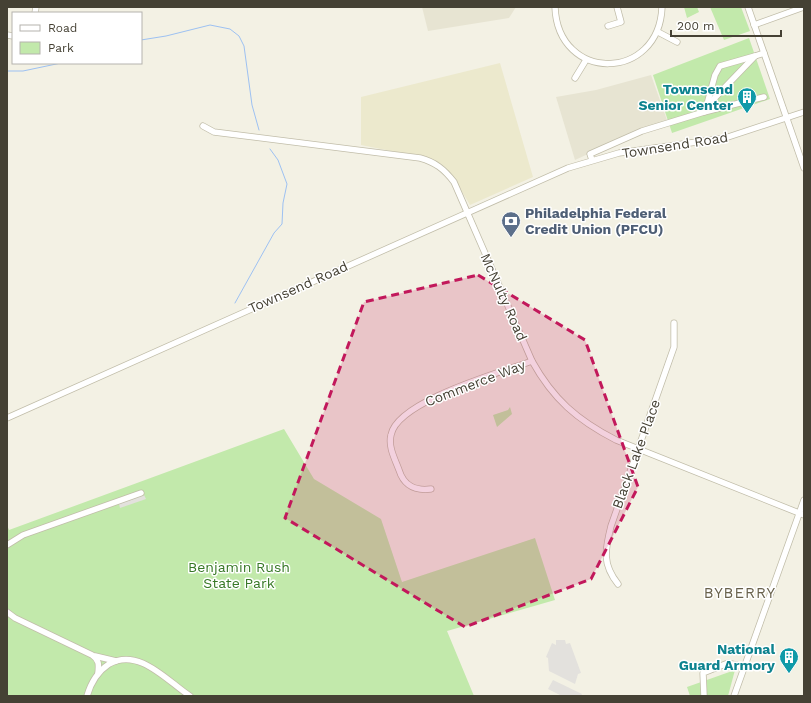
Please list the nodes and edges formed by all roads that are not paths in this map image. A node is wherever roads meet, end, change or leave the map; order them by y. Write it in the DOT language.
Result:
graph roads {
  1 [pos="555,7"];
  2 [pos="617,7"];
  3 [pos="662,7"];
  4 [pos="748,7"];
  5 [pos="804,7"];
  6 [pos="754,25"];
  7 [pos="608,26"];
  8 [pos="658,32"];
  9 [pos="677,42"];
  10 [pos="764,53"];
  11 [pos="755,56"];
  12 [pos="586,60"];
  13 [pos="575,78"];
  14 [pos="764,97"];
  15 [pos="705,110"];
  16 [pos="804,112"];
  17 [pos="786,118"];
  18 [pos="202,126"];
  19 [pos="592,160"];
  20 [pos="804,168"];
  21 [pos="466,212"];
  22 [pos="674,323"];
  23 [pos="532,360"];
  24 [pos="7,418"];
  25 [pos="638,449"];
  26 [pos="431,489"];
  27 [pos="141,493"];
  28 [pos="804,500"];
  29 [pos="802,514"];
  30 [pos="7,545"];
  31 [pos="618,584"];
  32 [pos="7,612"];
  33 [pos="92,655"];
  34 [pos="116,661"];
  35 [pos="744,668"];
  36 [pos="98,673"];
  37 [pos="87,696"];
  38 [pos="190,696"];
  39 [pos="704,696"];
  40 [pos="734,696"];
  1 -- 12 [label="street"];
  2 -- 7 [label="street"];
  3 -- 8 [label="street"];
  4 -- 6 [label="street"];
  5 -- 6 [label="street"];
  6 -- 10 [label="street"];
  8 -- 9 [label="street"];
  8 -- 12 [label="street"];
  10 -- 11 [label="street"];
  10 -- 17 [label="street"];
  11 -- 15 [label="street"];
  11 -- 15 [label="street"];
  12 -- 13 [label="street"];
  14 -- 15 [label="street, Townsend Road"];
  15 -- 19 [label="street, Townsend Road"];
  16 -- 17 [label="street, Townsend Road"];
  17 -- 19 [label="street, Townsend Road"];
  17 -- 20 [label="street"];
  18 -- 21 [label="street, McNulty Road"];
  19 -- 21 [label="street, Townsend Road"];
  21 -- 23 [label="street, McNulty Road"];
  21 -- 24 [label="street, Townsend Road"];
  22 -- 25 [label="street, Black Lake Place"];
  23 -- 25 [label="street, McNulty Road"];
  23 -- 26 [label="street, Commerce Way"];
  25 -- 29 [label="street, McNulty Road"];
  25 -- 31 [label="street, Black Lake Place"];
  27 -- 30 [label="street"];
  28 -- 29 [label="street"];
  29 -- 35 [label="street"];
  32 -- 33 [label="street"];
  33 -- 34 [label="street"];
  33 -- 36 [label="street"];
  34 -- 36 [label="street"];
  34 -- 38 [label="street"];
  35 -- 39 [label="street"];
  35 -- 40 [label="street"];
  36 -- 37 [label="street"];
}
